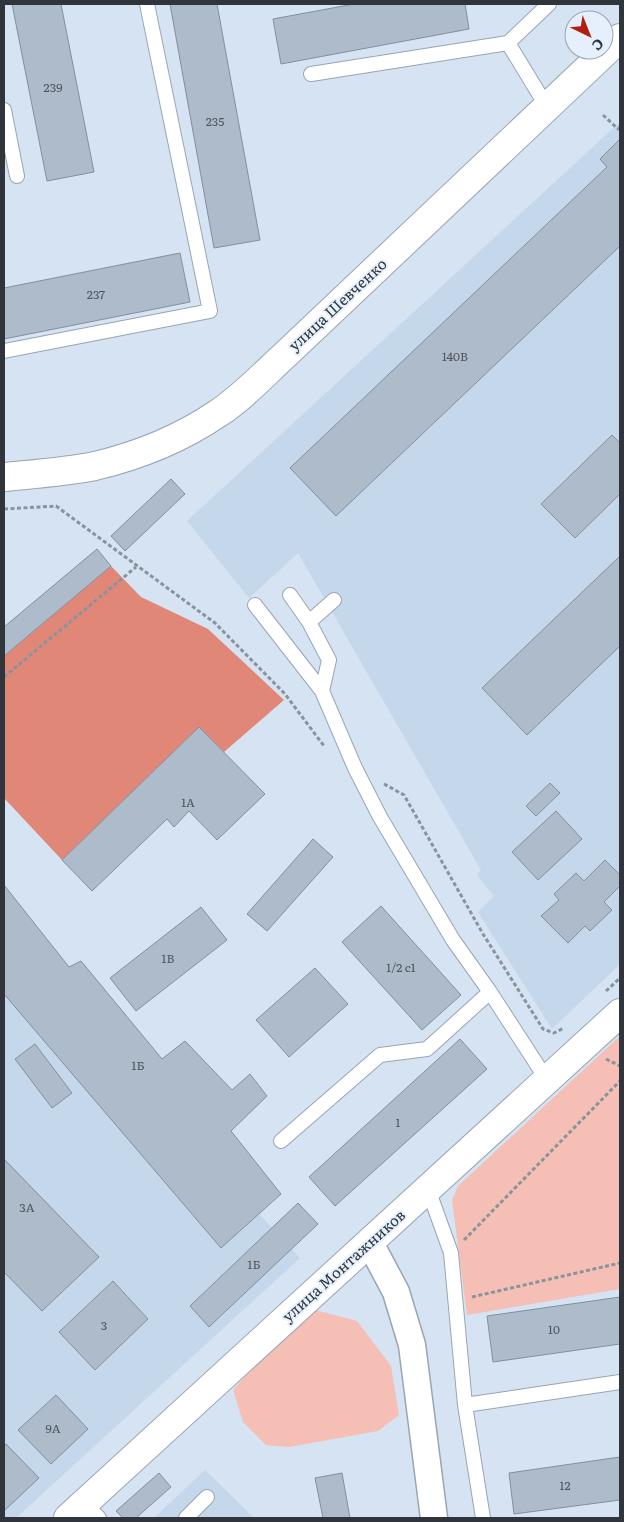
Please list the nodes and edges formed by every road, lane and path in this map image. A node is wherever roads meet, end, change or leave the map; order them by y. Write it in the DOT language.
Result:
graph roads {
  1 [pos="146,4"];
  2 [pos="548,4"];
  3 [pos="620,38"];
  4 [pos="508,43"];
  5 [pos="310,74"];
  6 [pos="548,107"];
  7 [pos="4,110"];
  8 [pos="603,115"];
  9 [pos="620,127"];
  10 [pos="16,176"];
  11 [pos="4,351"];
  12 [pos="4,477"];
  13 [pos="136,567"];
  14 [pos="290,595"];
  15 [pos="334,600"];
  16 [pos="255,605"];
  17 [pos="309,622"];
  18 [pos="4,677"];
  19 [pos="322,691"];
  20 [pos="490,992"];
  21 [pos="620,1012"];
  22 [pos="547,1080"];
  23 [pos="620,1081"];
  24 [pos="281,1141"];
  25 [pos="428,1189"];
  26 [pos="370,1243"];
  27 [pos="451,1253"];
  28 [pos="620,1263"];
  29 [pos="456,1301"];
  30 [pos="620,1382"];
  31 [pos="465,1405"];
  32 [pos="207,1497"];
  33 [pos="84,1513"];
  34 [pos="186,1518"];
  35 [pos="434,1518"];
  36 [pos="483,1518"];
  1 -- 11 [label="lane"];
  2 -- 4 [label="lane"];
  3 -- 6 [label="main road, улица Шевченко"];
  4 -- 5 [label="lane"];
  4 -- 6 [label="lane"];
  6 -- 12 [label="main road, улица Шевченко"];
  7 -- 10 [label="lane"];
  8 -- 9 [label="path"];
  13 -- 18 [label="path"];
  14 -- 17 [label="lane"];
  15 -- 17 [label="lane"];
  16 -- 19 [label="lane"];
  17 -- 19 [label="lane"];
  19 -- 20 [label="lane"];
  20 -- 22 [label="lane"];
  20 -- 24 [label="lane"];
  21 -- 22 [label="main road, улица Монтажников"];
  22 -- 25 [label="main road, улица Монтажников"];
  23 -- 27 [label="path"];
  25 -- 26 [label="main road, улица Монтажников"];
  25 -- 27 [label="lane"];
  26 -- 33 [label="main road, улица Монтажников"];
  26 -- 35 [label="street"];
  27 -- 29 [label="lane"];
  28 -- 29 [label="path"];
  29 -- 31 [label="lane"];
  30 -- 31 [label="lane"];
  31 -- 36 [label="lane"];
  32 -- 34 [label="lane"];
}
